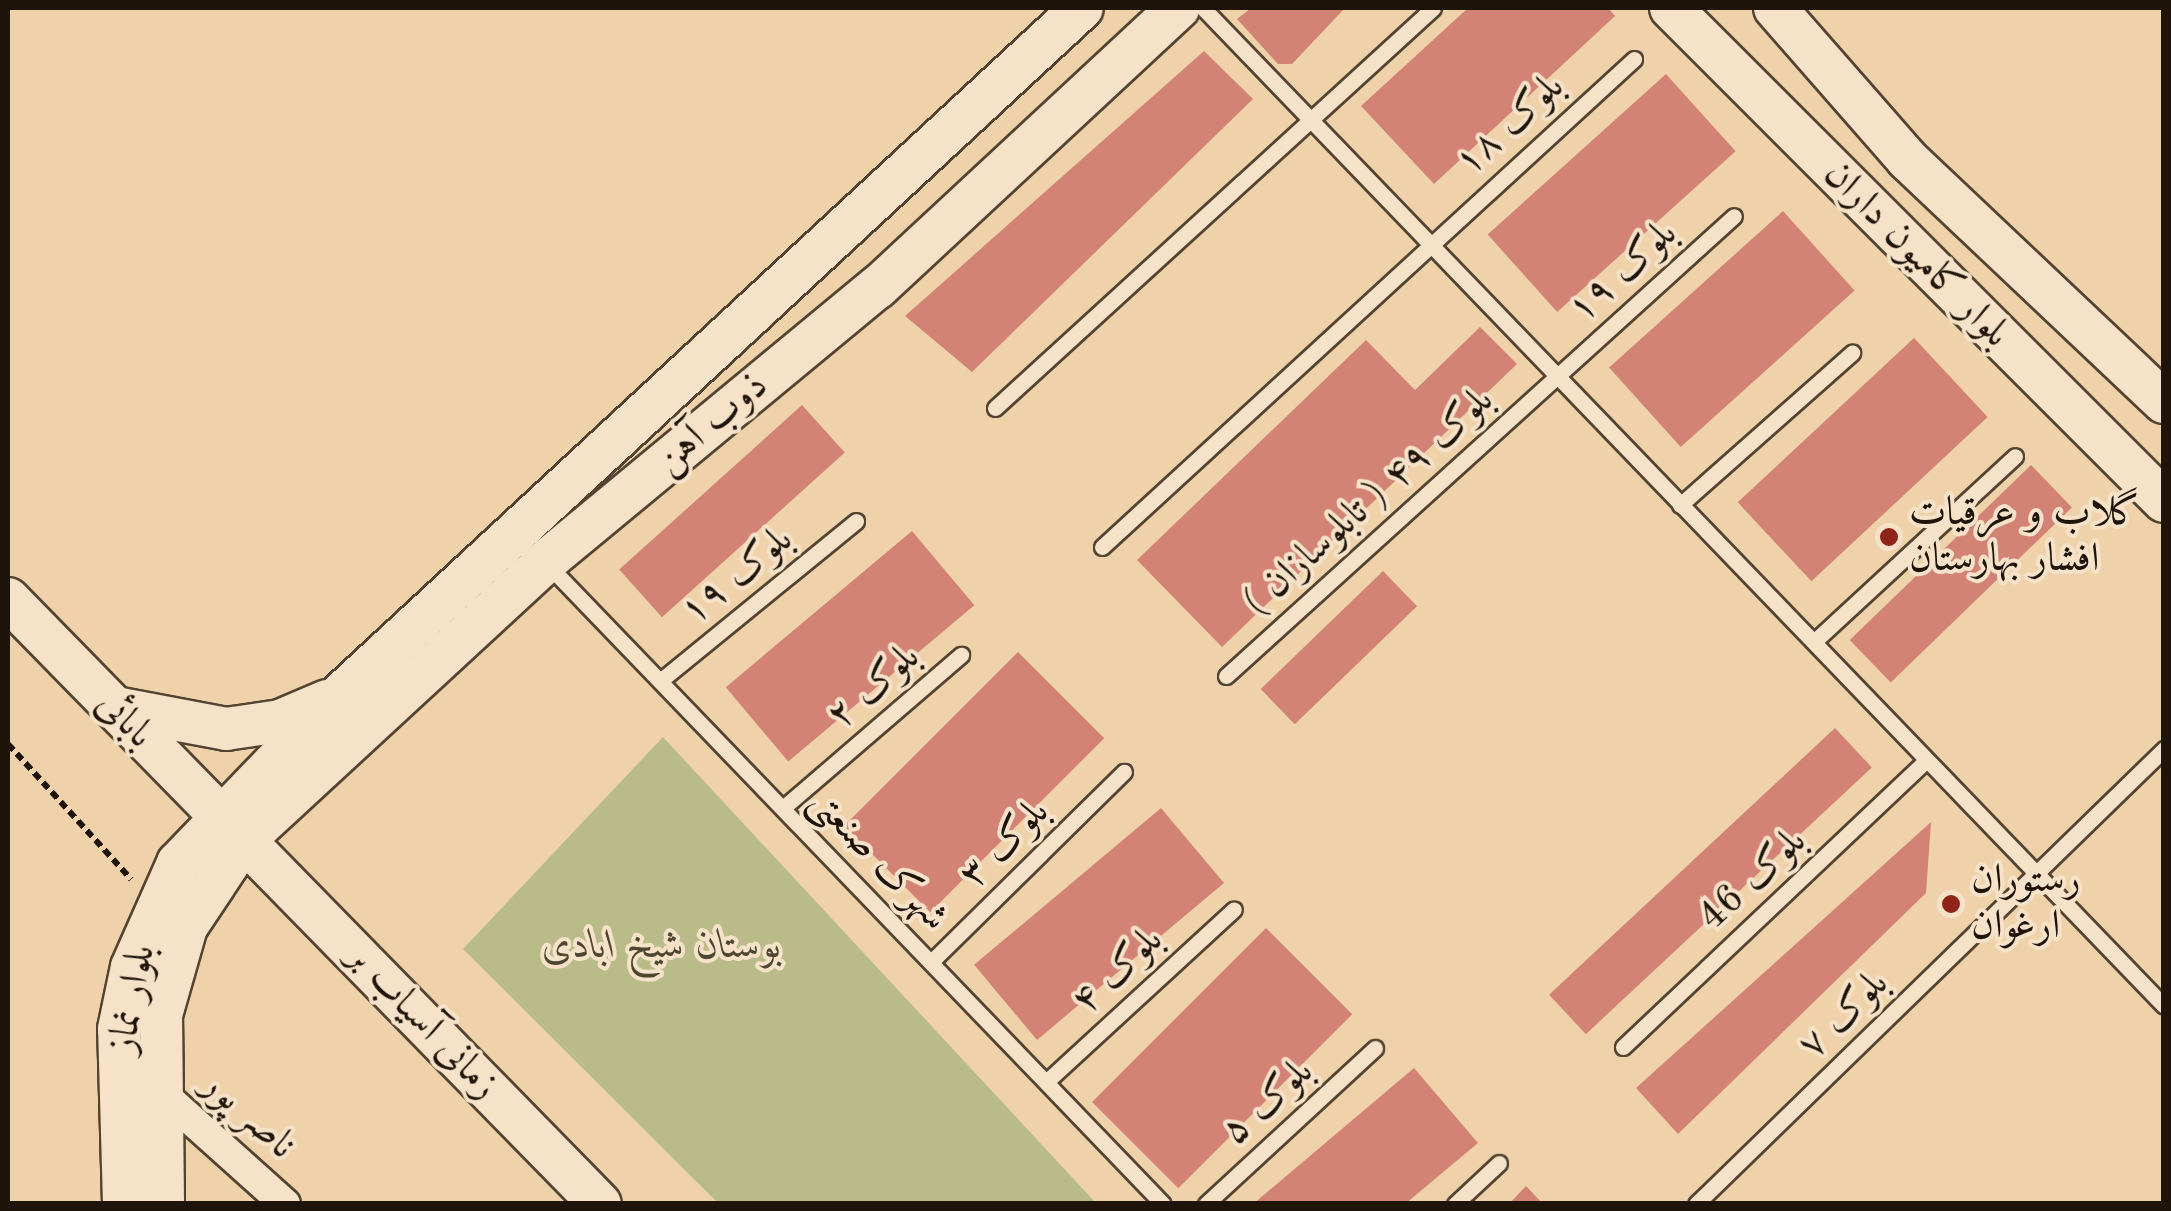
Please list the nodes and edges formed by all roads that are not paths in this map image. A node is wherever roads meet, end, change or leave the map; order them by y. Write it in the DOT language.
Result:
graph roads {
  1 [pos="1082,8"];
  2 [pos="1178,8"];
  3 [pos="1203,8"];
  4 [pos="1434,8"];
  5 [pos="1671,8"];
  6 [pos="1776,8"];
  7 [pos="1634,59"];
  8 [pos="1312,125"];
  9 [pos="1734,216"];
  10 [pos="1430,240"];
  11 [pos="1852,353"];
  12 [pos="1556,376"];
  13 [pos="2164,402"];
  14 [pos="995,408"];
  15 [pos="2015,456"];
  16 [pos="2164,501"];
  17 [pos="1680,504"];
  18 [pos="856,521"];
  19 [pos="1102,548"];
  20 [pos="545,562"];
  21 [pos="8,599"];
  22 [pos="1818,638"];
  23 [pos="961,655"];
  24 [pos="1226,676"];
  25 [pos="660,681"];
  26 [pos="340,695"];
  27 [pos="110,707"];
  28 [pos="2164,749"];
  29 [pos="1927,760"];
  30 [pos="1124,772"];
  31 [pos="783,808"];
  32 [pos="232,828"];
  33 [pos="2038,874"];
  34 [pos="1234,908"];
  35 [pos="932,962"];
  36 [pos="2164,1006"];
  37 [pos="1624,1047"];
  38 [pos="1375,1048"];
  39 [pos="1046,1082"];
  40 [pos="158,1089"];
  41 [pos="1499,1162"];
  42 [pos="124,1204"];
  43 [pos="163,1204"];
  44 [pos="285,1204"];
  45 [pos="600,1204"];
  46 [pos="1164,1204"];
  47 [pos="1206,1204"];
  48 [pos="1455,1204"];
  49 [pos="1696,1204"];
  1 -- 26 [label="main road, ذوب آهن"];
  2 -- 20 [label="main road, ذوب آهن"];
  3 -- 8 [label="lane"];
  4 -- 8 [label="lane"];
  5 -- 16 [label="main road, بلوار کامیون داران"];
  6 -- 13 [label="main road, بلوار کامیون داران"];
  7 -- 10 [label="lane, بلوک ۱۸"];
  8 -- 10 [label="lane"];
  8 -- 14 [label="lane"];
  9 -- 12 [label="lane, بلوک ۱۹"];
  10 -- 12 [label="lane"];
  10 -- 19 [label="lane, بلوک ۱۸"];
  11 -- 17 [label="lane"];
  12 -- 17 [label="lane"];
  12 -- 24 [label="lane, بلوک ۴۹ ( تابلوسازان )"];
  15 -- 22 [label="lane"];
  17 -- 22 [label="lane"];
  18 -- 25 [label="lane, بلوک ۱۹"];
  20 -- 25 [label="lane, شهرک صنعتی"];
  20 -- 32 [label="main road, ذوب آهن"];
  21 -- 27 [label="main road, بابائی"];
  22 -- 29 [label="lane"];
  23 -- 31 [label="lane, بلوک ۲"];
  25 -- 31 [label="lane, شهرک صنعتی"];
  26 -- 27 [label="main road"];
  26 -- 32 [label="main road, ذوب آهن"];
  27 -- 32 [label="main road, بابائی"];
  28 -- 33 [label="lane, بلوک ۷"];
  29 -- 33 [label="lane"];
  29 -- 37 [label="lane, بلوک 46"];
  30 -- 35 [label="lane, بلوک ۳"];
  31 -- 35 [label="lane, شهرک صنعتی"];
  32 -- 40 [label="main road, بلوار نماز"];
  32 -- 42 [label="main road, بلوار نماز"];
  32 -- 45 [label="main road, زمانی آسیاب بر"];
  33 -- 36 [label="lane"];
  33 -- 49 [label="lane, بلوک ۷"];
  34 -- 39 [label="lane, بلوک ۴"];
  35 -- 39 [label="lane, شهرک صنعتی"];
  38 -- 47 [label="lane, بلوک ۵"];
  39 -- 46 [label="lane, شهرک صنعتی"];
  40 -- 43 [label="main road, بلوار نماز"];
  40 -- 44 [label="street, ناصر پور"];
  41 -- 48 [label="lane"];
}
